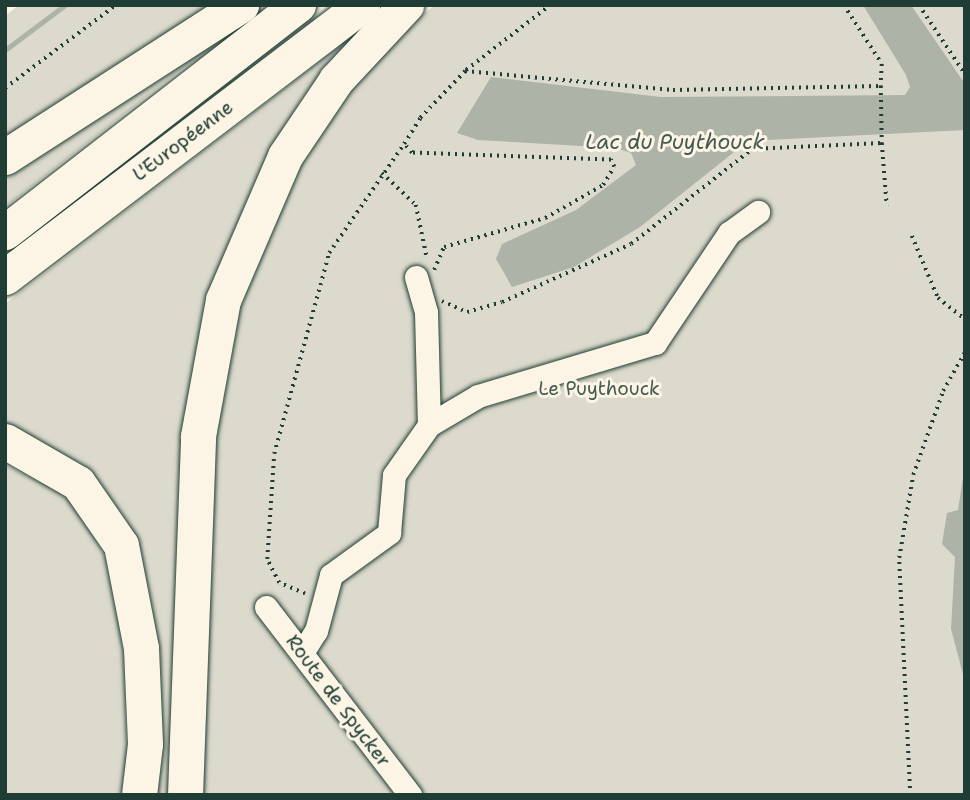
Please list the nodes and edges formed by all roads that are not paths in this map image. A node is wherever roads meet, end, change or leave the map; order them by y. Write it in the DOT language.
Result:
graph roads {
  1 [pos="241,5"];
  2 [pos="298,5"];
  3 [pos="362,5"];
  4 [pos="405,5"];
  5 [pos="5,157"];
  6 [pos="758,212"];
  7 [pos="5,232"];
  8 [pos="416,276"];
  9 [pos="5,277"];
  10 [pos="429,425"];
  11 [pos="5,441"];
  12 [pos="266,607"];
  13 [pos="302,653"];
  14 [pos="139,795"];
  15 [pos="185,795"];
  16 [pos="410,795"];
  1 -- 5 [label="highway"];
  2 -- 7 [label="highway, L'Européenne"];
  3 -- 9 [label="highway, L'Européenne"];
  4 -- 15 [label="highway"];
  6 -- 10 [label="street"];
  8 -- 10 [label="street"];
  10 -- 13 [label="street"];
  11 -- 14 [label="highway"];
  12 -- 13 [label="street, Route de Spycker"];
  13 -- 16 [label="street, Route de Spycker"];
}
